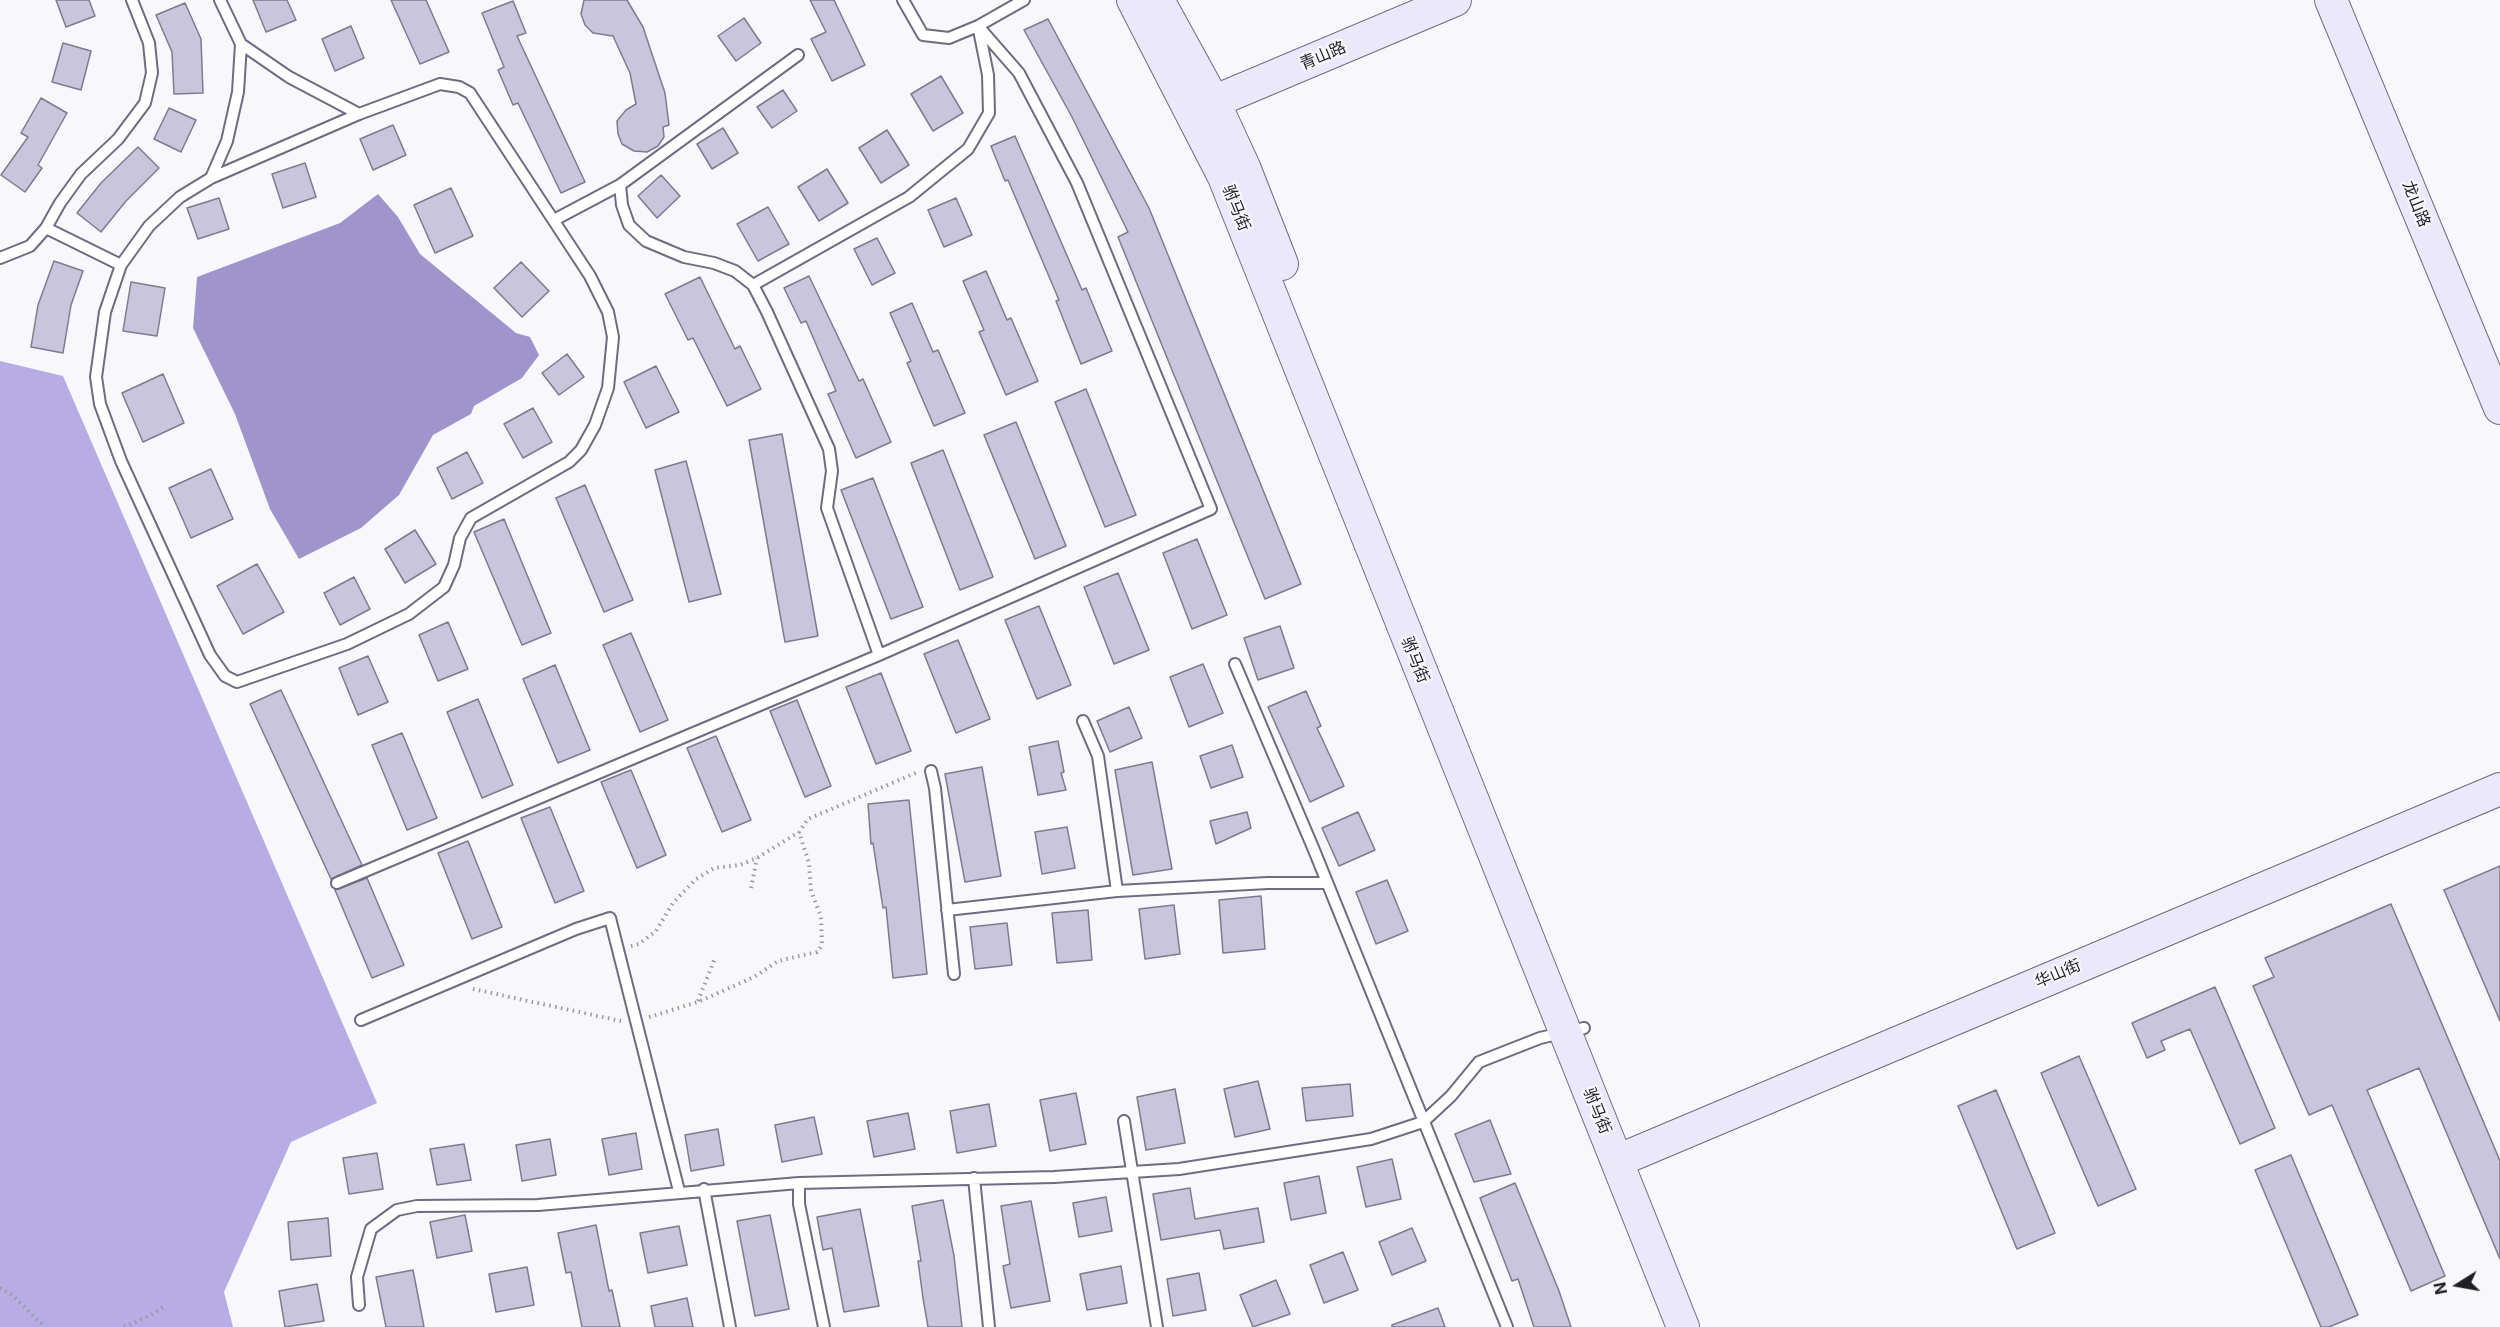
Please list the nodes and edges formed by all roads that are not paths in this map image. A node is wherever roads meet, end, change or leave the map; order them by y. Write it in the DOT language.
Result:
graph roads {
  1 [pos="132,0"];
  2 [pos="220,0"];
  3 [pos="903,0"];
  4 [pos="1024,0"];
  5 [pos="1133,0"];
  6 [pos="1158,0"];
  7 [pos="1399,0"];
  8 [pos="1455,0"];
  9 [pos="2331,0"];
  10 [pos="978,26"];
  11 [pos="241,44"];
  12 [pos="798,55"];
  13 [pos="1197,97"];
  14 [pos="359,114"];
  15 [pos="212,178"];
  16 [pos="620,186"];
  17 [pos="554,220"];
  18 [pos="46,228"];
  19 [pos="0,258"];
  20 [pos="121,266"];
  21 [pos="753,285"];
  22 [pos="2500,408"];
  23 [pos="879,655"];
  24 [pos="1234,664"];
  25 [pos="1083,721"];
  26 [pos="931,771"];
  27 [pos="2500,789"];
  28 [pos="2500,810"];
  29 [pos="337,883"];
  30 [pos="1327,883"];
  31 [pos="1117,891"];
  32 [pos="947,910"];
  33 [pos="954,974"];
  34 [pos="362,1020"];
  35 [pos="1574,1030"];
  36 [pos="1124,1121"];
  37 [pos="1423,1122"];
  38 [pos="1630,1168"];
  39 [pos="1132,1172"];
  40 [pos="974,1178"];
  41 [pos="799,1182"];
  42 [pos="704,1189"];
  43 [pos="679,1191"];
  44 [pos="359,1305"];
  45 [pos="730,1327"];
  46 [pos="824,1327"];
  47 [pos="989,1327"];
  48 [pos="1157,1327"];
  49 [pos="1507,1327"];
  50 [pos="1683,1327"];
  51 [pos="1704,1327"];
  1 -- 18 [label="lane"];
  2 -- 11 [label="lane"];
  3 -- 10 [label="lane"];
  4 -- 10 [label="lane"];
  5 -- 13 [label="street, 驸马街"];
  6 -- 13 [label="street, 驸马街"];
  7 -- 13 [label="street, 青山路"];
  8 -- 13 [label="street, 青山路"];
  9 -- 22 [label="street, 龙山路"];
  10 -- 21 [label="lane"];
  10 -- 23 [label="lane"];
  11 -- 14 [label="lane"];
  11 -- 15 [label="lane"];
  12 -- 16 [label="lane"];
  13 -- 35 [label="street, 驸马街"];
  14 -- 15 [label="lane"];
  14 -- 17 [label="lane"];
  15 -- 20 [label="lane"];
  16 -- 17 [label="lane"];
  16 -- 21 [label="lane"];
  17 -- 20 [label="lane"];
  18 -- 19 [label="lane"];
  18 -- 20 [label="lane"];
  21 -- 23 [label="lane"];
  23 -- 29 [label="lane"];
  24 -- 30 [label="lane"];
  25 -- 31 [label="lane"];
  26 -- 32 [label="lane"];
  27 -- 38 [label="street, 华山街"];
  28 -- 38 [label="street, 华山街"];
  30 -- 31 [label="lane"];
  30 -- 37 [label="lane"];
  31 -- 32 [label="lane"];
  32 -- 33 [label="lane"];
  34 -- 43 [label="lane"];
  35 -- 37 [label="lane"];
  35 -- 38 [label="street, 驸马街"];
  36 -- 39 [label="lane"];
  37 -- 39 [label="lane"];
  37 -- 49 [label="lane"];
  38 -- 50 [label="street, 驸马街"];
  38 -- 51 [label="street, 驸马街"];
  39 -- 40 [label="lane"];
  39 -- 48 [label="lane"];
  40 -- 41 [label="lane"];
  40 -- 47 [label="lane"];
  41 -- 42 [label="lane"];
  41 -- 46 [label="lane"];
  42 -- 43 [label="lane"];
  42 -- 45 [label="lane"];
  43 -- 44 [label="lane"];
}
